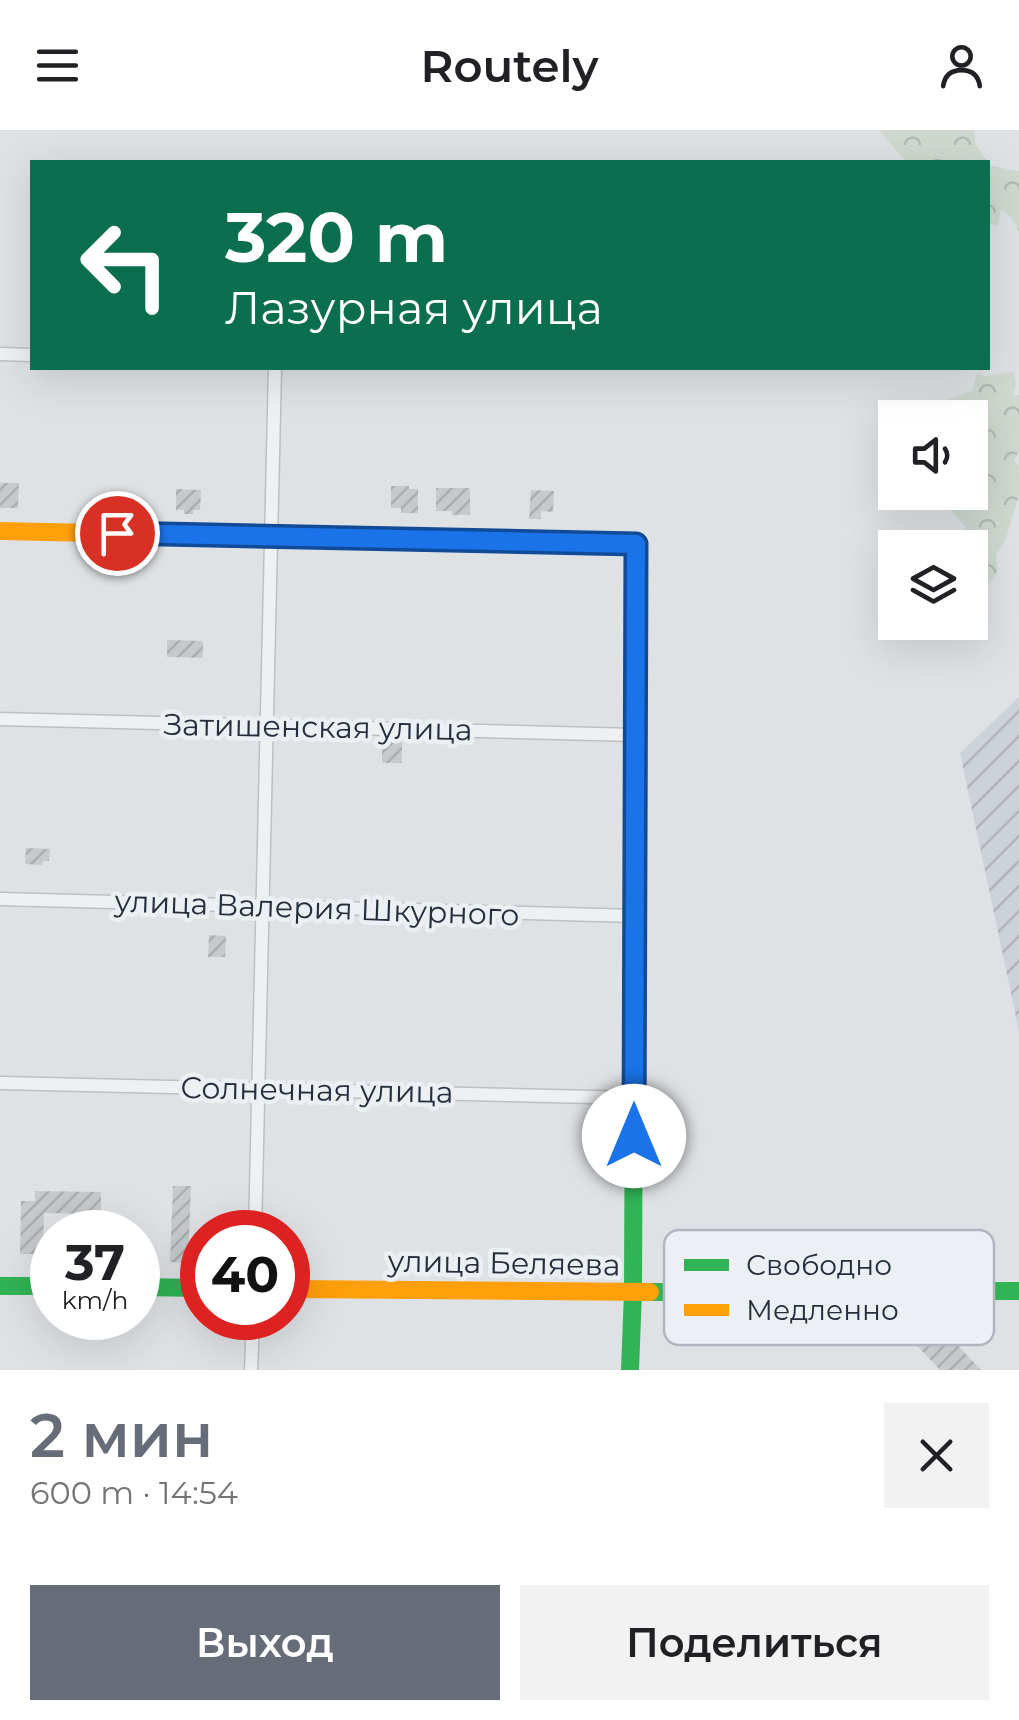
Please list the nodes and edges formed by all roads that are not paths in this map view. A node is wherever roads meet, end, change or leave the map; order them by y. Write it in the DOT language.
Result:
graph roads {
  1 [pos="0,354"];
  2 [pos="30,355"];
  3 [pos="275,370"];
  4 [pos="0,531"];
  5 [pos="272,536"];
  6 [pos="0,719"];
  7 [pos="268,726"];
  8 [pos="635,735"];
  9 [pos="0,899"];
  10 [pos="263,906"];
  11 [pos="635,916"];
  12 [pos="0,1083"];
  13 [pos="258,1089"];
  14 [pos="634,1098"];
  15 [pos="255,1210"];
  16 [pos="0,1286"];
  17 [pos="30,1286"];
  18 [pos="310,1289"];
  19 [pos="994,1291"];
  20 [pos="1019,1291"];
  21 [pos="633,1292"];
  22 [pos="664,1292"];
  23 [pos="252,1340"];
  24 [pos="251,1370"];
  25 [pos="630,1370"];
  1 -- 2 [label="street"];
  3 -- 5 [label="street"];
  4 -- 5 [label="street"];
  5 -- 7 [label="street"];
  5 -- 8 [label="street"];
  6 -- 7 [label="street, Затишенская улица"];
  7 -- 8 [label="street, Затишенская улица"];
  7 -- 10 [label="street"];
  8 -- 11 [label="street"];
  9 -- 10 [label="street, улица Валерия Шкурного"];
  10 -- 11 [label="street, улица Валерия Шкурного"];
  10 -- 13 [label="street"];
  11 -- 14 [label="street"];
  12 -- 13 [label="street, Солнечная улица"];
  13 -- 14 [label="street, Солнечная улица"];
  13 -- 15 [label="street"];
  14 -- 21 [label="street"];
  16 -- 17 [label="street"];
  18 -- 21 [label="street, улица Беляева"];
  19 -- 20 [label="street, улица Беляева"];
  21 -- 22 [label="street, улица Беляева"];
  21 -- 25 [label="street"];
  23 -- 24 [label="street"];
}
